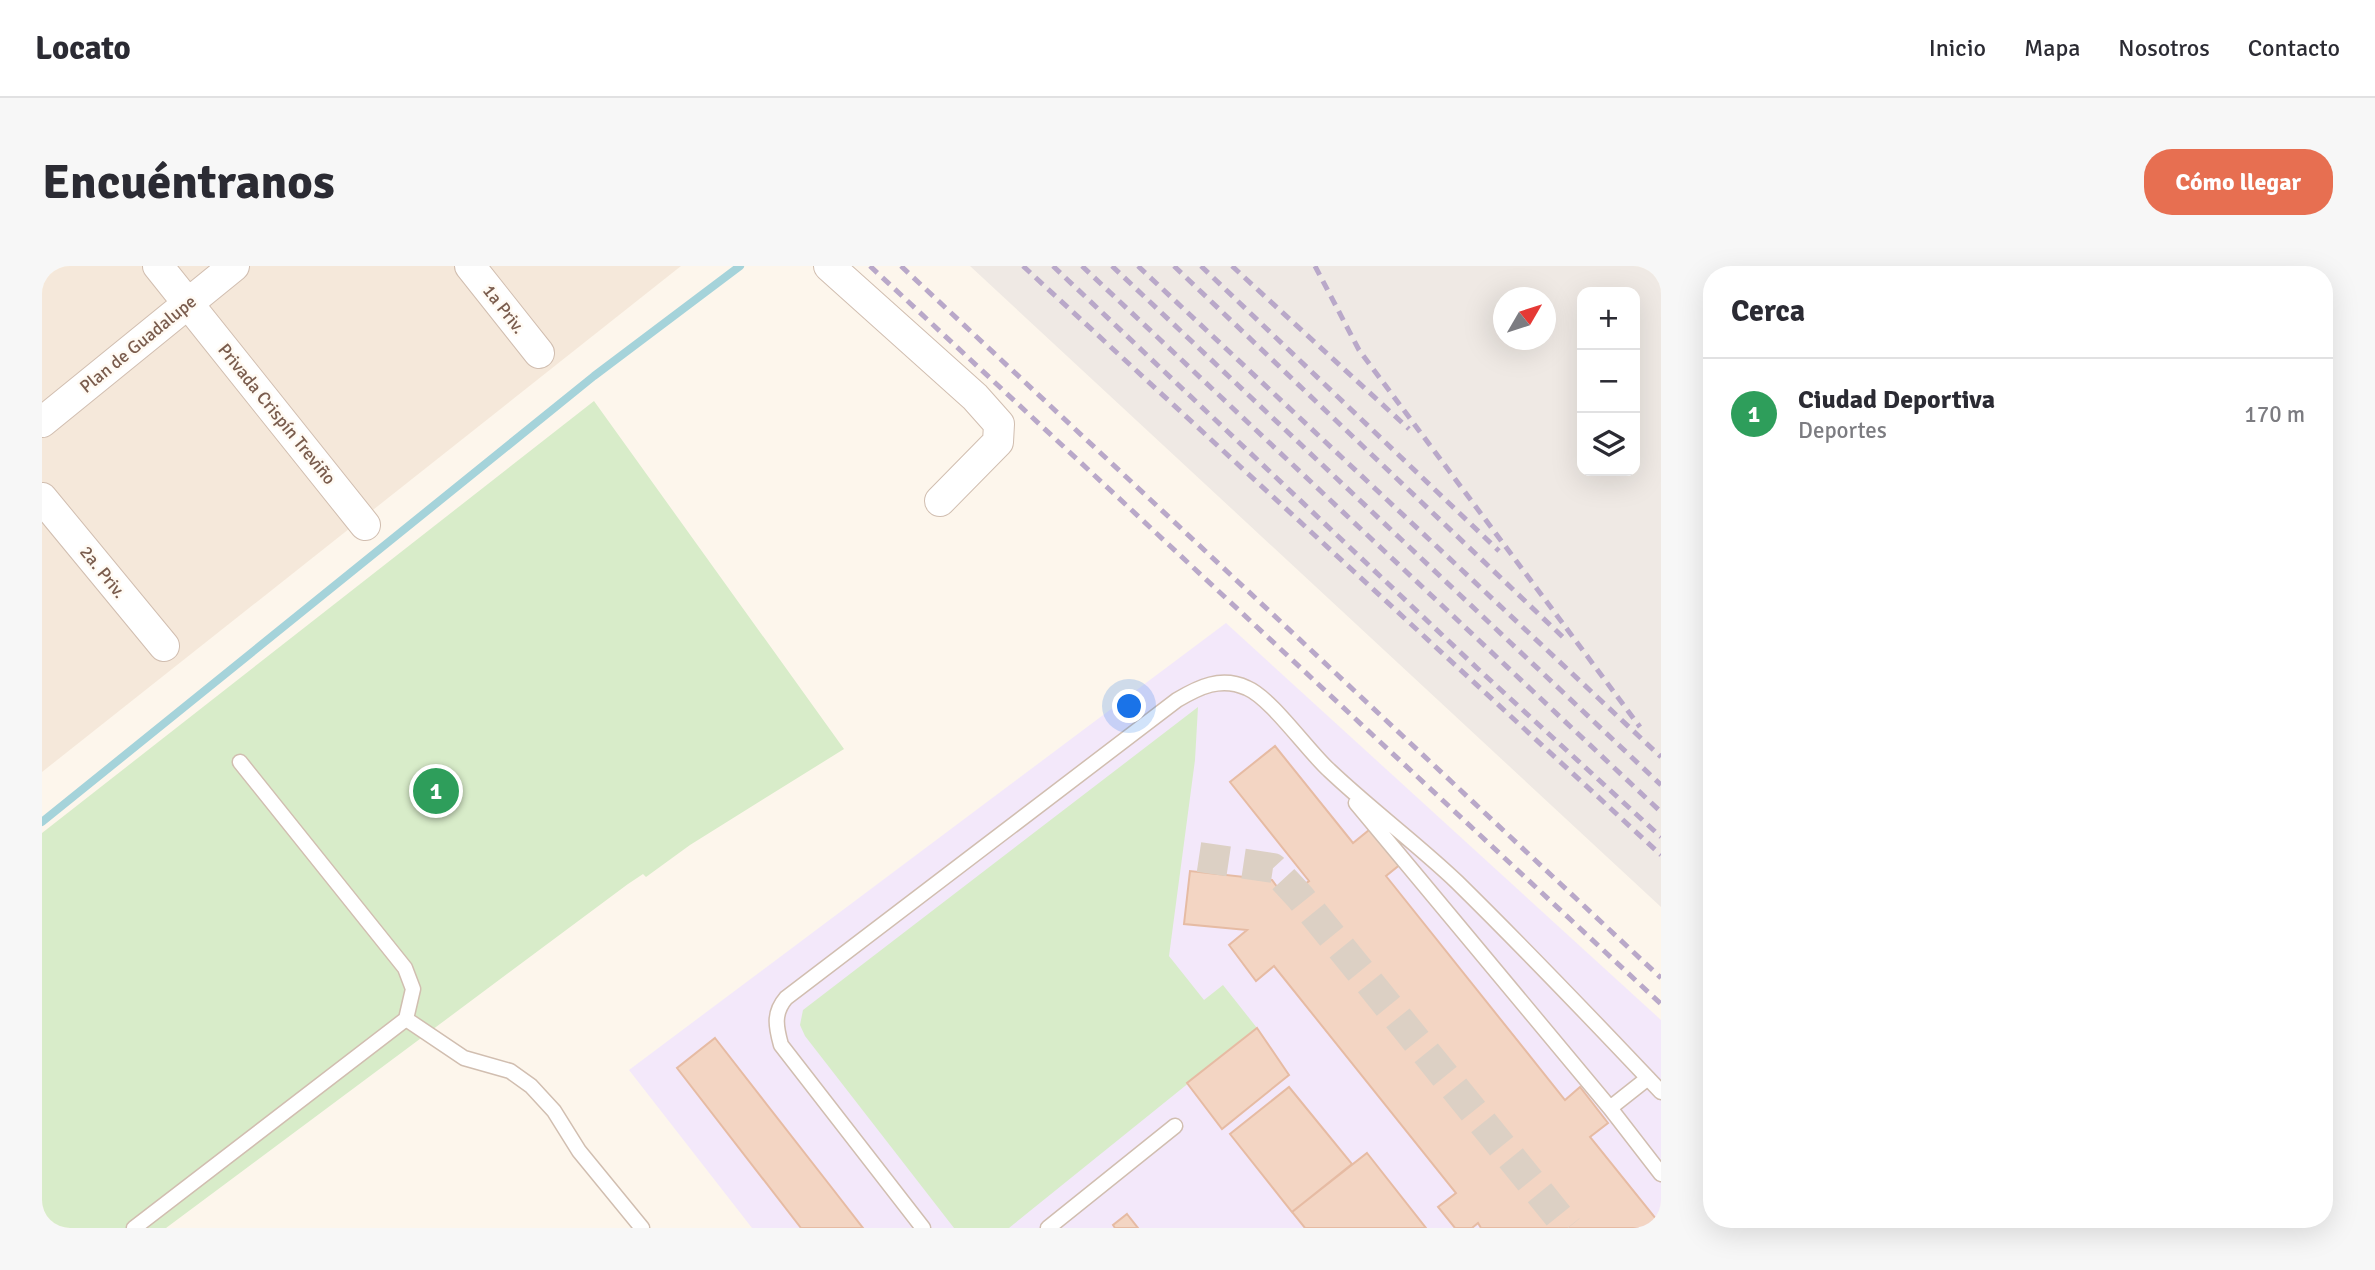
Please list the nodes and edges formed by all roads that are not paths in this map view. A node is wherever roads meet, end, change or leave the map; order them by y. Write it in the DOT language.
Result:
graph roads {
  1 [pos="158,266"];
  2 [pos="234,266"];
  3 [pos="470,266"];
  4 [pos="829,266"];
  5 [pos="188,304"];
  6 [pos="539,353"];
  7 [pos="42,422"];
  8 [pos="42,498"];
  9 [pos="940,501"];
  10 [pos="365,525"];
  11 [pos="163,646"];
  12 [pos="240,762"];
  13 [pos="1328,769"];
  14 [pos="405,1019"];
  15 [pos="1648,1078"];
  16 [pos="1661,1092"];
  17 [pos="1610,1108"];
  18 [pos="1175,1126"];
  19 [pos="1661,1174"];
  20 [pos="134,1228"];
  21 [pos="642,1228"];
  22 [pos="923,1228"];
  23 [pos="1048,1228"];
  1 -- 5 [label="street, Privada Crispín Treviño"];
  2 -- 5 [label="street, Plan de Guadalupe"];
  3 -- 6 [label="street, 1a Priv."];
  4 -- 9 [label="street"];
  5 -- 7 [label="street, Plan de Guadalupe"];
  5 -- 10 [label="street, Privada Crispín Treviño"];
  8 -- 11 [label="street, 2a. Priv."];
  12 -- 14 [label="lane"];
  13 -- 15 [label="lane"];
  13 -- 17 [label="lane"];
  13 -- 22 [label="lane"];
  14 -- 20 [label="lane"];
  14 -- 21 [label="lane"];
  15 -- 16 [label="lane"];
  15 -- 17 [label="lane"];
  17 -- 19 [label="lane"];
  18 -- 23 [label="lane"];
}
